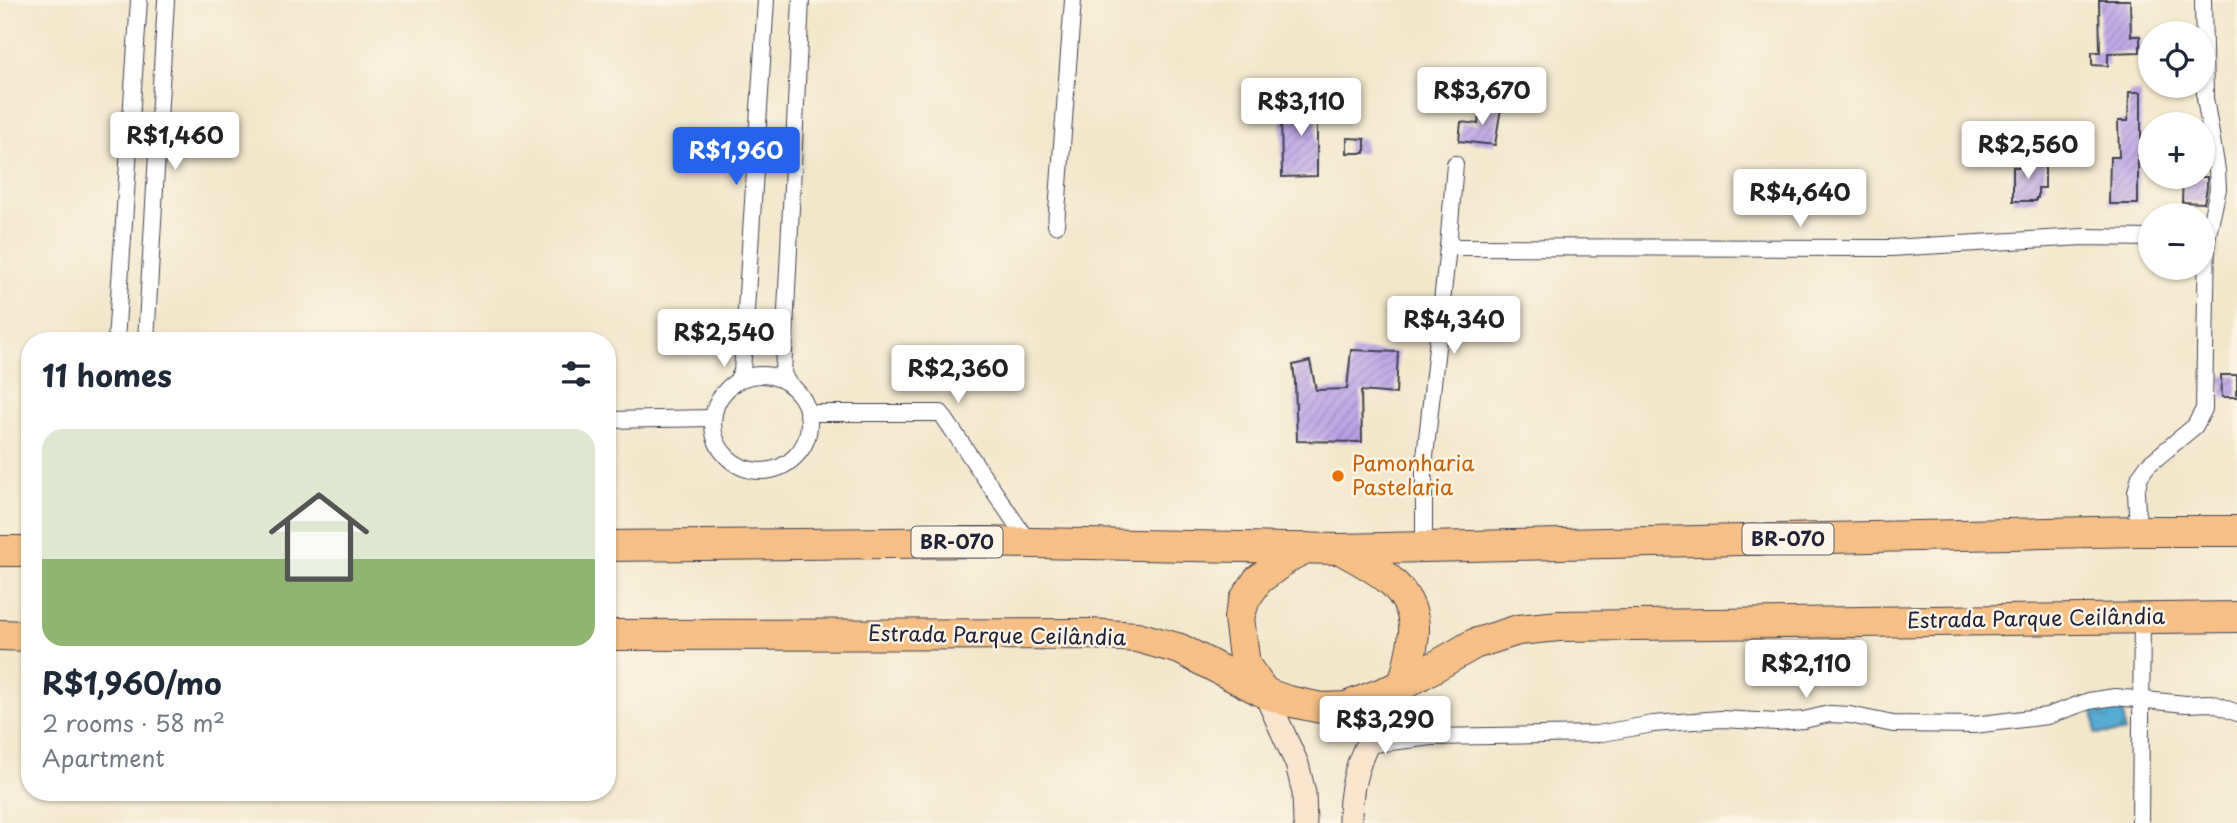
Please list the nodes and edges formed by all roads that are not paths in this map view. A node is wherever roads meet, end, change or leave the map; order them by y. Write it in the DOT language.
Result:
graph roads {
  1 [pos="139,0"];
  2 [pos="166,0"];
  3 [pos="766,0"];
  4 [pos="801,0"];
  5 [pos="1073,0"];
  6 [pos="2203,0"];
  7 [pos="1455,164"];
  8 [pos="2215,203"];
  9 [pos="1056,225"];
  10 [pos="2138,238"];
  11 [pos="1448,247"];
  12 [pos="2205,280"];
  13 [pos="117,332"];
  14 [pos="147,332"];
  15 [pos="787,382"];
  16 [pos="736,383"];
  17 [pos="808,413"];
  18 [pos="713,418"];
  19 [pos="616,420"];
  20 [pos="2137,531"];
  21 [pos="2237,531"];
  22 [pos="1029,543"];
  23 [pos="616,546"];
  24 [pos="1424,547"];
  25 [pos="1307,548"];
  26 [pos="1339,549"];
  27 [pos="2237,617"];
  28 [pos="2142,618"];
  29 [pos="0,635"];
  30 [pos="616,635"];
  31 [pos="21,636"];
  32 [pos="1403,685"];
  33 [pos="1265,693"];
  34 [pos="2142,698"];
  35 [pos="2237,713"];
  36 [pos="1365,745"];
  37 [pos="1306,823"];
  38 [pos="1350,823"];
  39 [pos="2140,823"];
  1 -- 13 [label="street"];
  2 -- 14 [label="street"];
  3 -- 16 [label="street"];
  4 -- 15 [label="street"];
  5 -- 9 [label="street"];
  6 -- 8 [label="street"];
  7 -- 11 [label="street"];
  10 -- 11 [label="street"];
  11 -- 24 [label="street"];
  12 -- 20 [label="street"];
  15 -- 16 [label="street"];
  15 -- 17 [label="street"];
  16 -- 18 [label="street"];
  17 -- 18 [label="street"];
  17 -- 22 [label="street"];
  18 -- 19 [label="street"];
  20 -- 21 [label="highway, BR-070"];
  20 -- 24 [label="highway, BR-070"];
  22 -- 23 [label="highway, BR-070"];
  22 -- 25 [label="highway, BR-070"];
  24 -- 26 [label="highway, BR-070"];
  25 -- 26 [label="highway, BR-070"];
  25 -- 33 [label="highway"];
  26 -- 32 [label="highway"];
  27 -- 28 [label="highway, Estrada Parque Ceilândia"];
  28 -- 32 [label="highway, Estrada Parque Ceilândia"];
  28 -- 34 [label="street"];
  29 -- 31 [label="highway"];
  30 -- 33 [label="highway, Estrada Parque Ceilândia"];
  32 -- 33 [label="highway, Estrada Parque Ceilândia"];
  32 -- 36 [label="main road"];
  33 -- 37 [label="main road"];
  34 -- 35 [label="street"];
  34 -- 36 [label="street"];
  34 -- 39 [label="street"];
  36 -- 38 [label="main road"];
}
